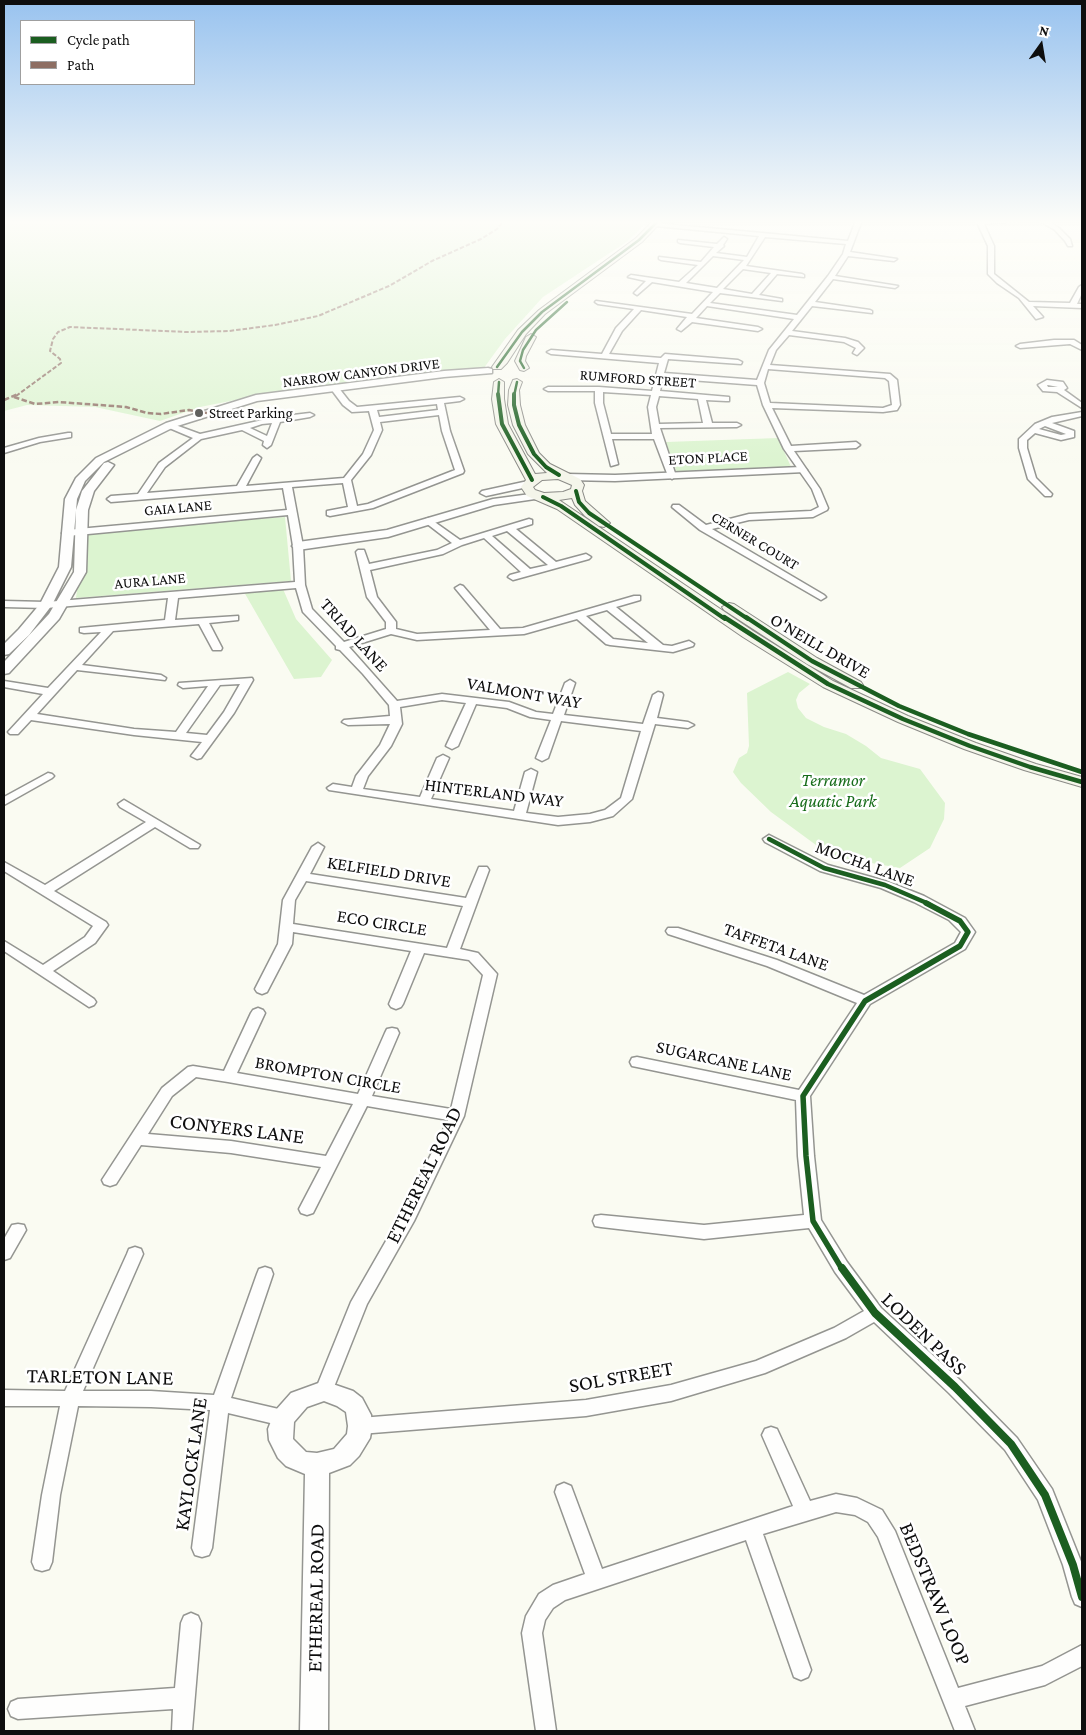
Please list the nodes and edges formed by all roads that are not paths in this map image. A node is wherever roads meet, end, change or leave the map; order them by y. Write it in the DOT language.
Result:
graph roads {
  1 [pos="557,301"];
  2 [pos="568,301"];
  3 [pos="708,301"];
  4 [pos="811,301"];
  5 [pos="1025,301"];
  6 [pos="1075,301"];
  7 [pos="598,302"];
  8 [pos="705,304"];
  9 [pos="809,304"];
  10 [pos="1029,304"];
  11 [pos="1073,305"];
  12 [pos="1082,306"];
  13 [pos="638,308"];
  14 [pos="870,312"];
  15 [pos="691,317"];
  16 [pos="798,317"];
  17 [pos="1039,317"];
  18 [pos="681,329"];
  19 [pos="758,329"];
  20 [pos="786,332"];
  21 [pos="1020,346"];
  22 [pos="1082,348"];
  23 [pos="551,352"];
  24 [pos="857,353"];
  25 [pos="604,356"];
  26 [pos="664,359"];
  27 [pos="738,362"];
  28 [pos="764,367"];
  29 [pos="524,368"];
  30 [pos="493,375"];
  31 [pos="660,375"];
  32 [pos="517,382"];
  33 [pos="760,383"];
  34 [pos="548,388"];
  35 [pos="599,389"];
  36 [pos="1058,390"];
  37 [pos="337,391"];
  38 [pos="655,393"];
  39 [pos="701,397"];
  40 [pos="726,398"];
  41 [pos="460,399"];
  42 [pos="440,401"];
  43 [pos="767,405"];
  44 [pos="1082,406"];
  45 [pos="373,409"];
  46 [pos="442,412"];
  47 [pos="1082,414"];
  48 [pos="310,415"];
  49 [pos="276,420"];
  50 [pos="376,420"];
  51 [pos="1045,423"];
  52 [pos="736,424"];
  53 [pos="170,425"];
  54 [pos="708,425"];
  55 [pos="655,426"];
  56 [pos="243,427"];
  57 [pos="1032,430"];
  58 [pos="68,435"];
  59 [pos="657,436"];
  60 [pos="200,437"];
  61 [pos="607,437"];
  62 [pos="856,445"];
  63 [pos="120,449"];
  64 [pos="788,449"];
  65 [pos="4,450"];
  66 [pos="257,458"];
  67 [pos="614,464"];
  68 [pos="801,470"];
  69 [pos="563,476"];
  70 [pos="672,476"];
  71 [pos="615,478"];
  72 [pos="347,480"];
  73 [pos="530,482"];
  74 [pos="288,484"];
  75 [pos="240,488"];
  76 [pos="577,488"];
  77 [pos="1048,494"];
  78 [pos="140,496"];
  79 [pos="540,496"];
  80 [pos="111,499"];
  81 [pos="676,507"];
  82 [pos="353,510"];
  83 [pos="292,512"];
  84 [pos="330,513"];
  85 [pos="434,519"];
  86 [pos="529,522"];
  87 [pos="509,528"];
  88 [pos="703,528"];
  89 [pos="81,531"];
  90 [pos="67,533"];
  91 [pos="487,536"];
  92 [pos="459,543"];
  93 [pos="298,546"];
  94 [pos="361,552"];
  95 [pos="586,557"];
  96 [pos="554,565"];
  97 [pos="364,568"];
  98 [pos="527,572"];
  99 [pos="513,577"];
  100 [pos="300,585"];
  101 [pos="460,588"];
  102 [pos="174,594"];
  103 [pos="821,597"];
  104 [pos="637,598"];
  105 [pos="63,603"];
  106 [pos="4,604"];
  107 [pos="46,604"];
  108 [pos="609,606"];
  109 [pos="579,615"];
  110 [pos="234,618"];
  111 [pos="202,620"];
  112 [pos="170,623"];
  113 [pos="110,628"];
  114 [pos="84,630"];
  115 [pos="391,631"];
  116 [pos="498,633"];
  117 [pos="688,644"];
  118 [pos="340,647"];
  119 [pos="659,647"];
  120 [pos="217,648"];
  121 [pos="4,651"];
  122 [pos="76,667"];
  123 [pos="4,670"];
  124 [pos="161,678"];
  125 [pos="216,683"];
  126 [pos="570,683"];
  127 [pos="4,684"];
  128 [pos="183,686"];
  129 [pos="50,692"];
  130 [pos="658,695"];
  131 [pos="472,701"];
  132 [pos="394,705"];
  133 [pos="28,716"];
  134 [pos="557,718"];
  135 [pos="396,720"];
  136 [pos="348,722"];
  137 [pos="649,724"];
  138 [pos="688,725"];
  139 [pos="14,732"];
  140 [pos="179,736"];
  141 [pos="211,739"];
  142 [pos="452,746"];
  143 [pos="197,756"];
  144 [pos="444,758"];
  145 [pos="542,758"];
  146 [pos="531,772"];
  147 [pos="1082,772"];
  148 [pos="48,776"];
  149 [pos="1082,782"];
  150 [pos="333,788"];
  151 [pos="356,792"];
  152 [pos="4,802"];
  153 [pos="424,802"];
  154 [pos="124,804"];
  155 [pos="519,815"];
  156 [pos="154,822"];
  157 [pos="770,839"];
  158 [pos="194,845"];
  159 [pos="318,847"];
  160 [pos="4,866"];
  161 [pos="483,870"];
  162 [pos="303,877"];
  163 [pos="46,890"];
  164 [pos="470,903"];
  165 [pos="286,926"];
  166 [pos="673,931"];
  167 [pos="4,945"];
  168 [pos="419,948"];
  169 [pos="452,953"];
  170 [pos="473,956"];
  171 [pos="44,971"];
  172 [pos="262,989"];
  173 [pos="866,1001"];
  174 [pos="90,1002"];
  175 [pos="396,1004"];
  176 [pos="258,1013"];
  177 [pos="392,1033"];
  178 [pos="637,1062"];
  179 [pos="228,1077"];
  180 [pos="804,1096"];
  181 [pos="362,1100"];
  182 [pos="457,1116"];
  183 [pos="136,1139"];
  184 [pos="332,1163"];
  185 [pos="110,1180"];
  186 [pos="308,1209"];
  187 [pos="601,1221"];
  188 [pos="813,1221"];
  189 [pos="18,1230"];
  190 [pos="4,1253"];
  191 [pos="135,1254"];
  192 [pos="266,1274"];
  193 [pos="875,1313"];
  194 [pos="324,1391"];
  195 [pos="4,1398"];
  196 [pos="70,1400"];
  197 [pos="220,1403"];
  198 [pos="284,1418"];
  199 [pos="360,1426"];
  200 [pos="771,1435"];
  201 [pos="317,1464"];
  202 [pos="564,1492"];
  203 [pos="804,1511"];
  204 [pos="751,1528"];
  205 [pos="202,1548"];
  206 [pos="42,1562"];
  207 [pos="597,1581"];
  208 [pos="1082,1597"];
  209 [pos="190,1623"];
  210 [pos="1082,1655"];
  211 [pos="801,1670"];
  212 [pos="185,1698"];
  213 [pos="954,1699"];
  214 [pos="18,1709"];
  215 [pos="182,1731"];
  216 [pos="314,1731"];
  217 [pos="546,1731"];
  218 [pos="965,1731"];
  1 -- 30 [label="main road"];
  2 -- 29 [label="main road, O'NEILL DRIVE"];
  3 -- 8 [label="street"];
  4 -- 9 [label="street"];
  5 -- 10 [label="street"];
  6 -- 11 [label="street"];
  7 -- 13 [label="street"];
  8 -- 15 [label="street"];
  8 -- 16 [label="street"];
  9 -- 14 [label="street"];
  9 -- 16 [label="street"];
  10 -- 11 [label="street"];
  10 -- 17 [label="street"];
  11 -- 12 [label="street"];
  13 -- 15 [label="street"];
  13 -- 25 [label="street"];
  15 -- 18 [label="street"];
  15 -- 19 [label="street"];
  16 -- 20 [label="street"];
  20 -- 24 [label="street"];
  20 -- 28 [label="street"];
  21 -- 22 [label="street"];
  23 -- 25 [label="street"];
  25 -- 26 [label="street"];
  26 -- 27 [label="street"];
  26 -- 31 [label="street"];
  28 -- 33 [label="street"];
  28 -- 43 [label="street"];
  29 -- 30 [label="main road"];
  29 -- 32 [label="main road, O'NEILL DRIVE"];
  30 -- 32 [label="main road"];
  30 -- 37 [label="street, NARROW CANYON DRIVE"];
  30 -- 73 [label="main road, O'NEILL DRIVE"];
  31 -- 33 [label="street"];
  31 -- 38 [label="street"];
  32 -- 69 [label="main road, O'NEILL DRIVE"];
  33 -- 43 [label="street"];
  34 -- 35 [label="street, RUMFORD STREET"];
  35 -- 38 [label="street, RUMFORD STREET"];
  35 -- 61 [label="street"];
  36 -- 44 [label="street"];
  37 -- 45 [label="street"];
  37 -- 53 [label="street, NARROW CANYON DRIVE"];
  38 -- 39 [label="street, RUMFORD STREET"];
  38 -- 55 [label="street"];
  39 -- 40 [label="street, RUMFORD STREET"];
  39 -- 54 [label="street"];
  41 -- 42 [label="street"];
  42 -- 45 [label="street"];
  42 -- 46 [label="street"];
  43 -- 64 [label="street"];
  45 -- 50 [label="street"];
  46 -- 50 [label="street"];
  46 -- 82 [label="street"];
  47 -- 51 [label="street"];
  48 -- 49 [label="street"];
  49 -- 56 [label="street"];
  49 -- 56 [label="street"];
  50 -- 72 [label="street"];
  51 -- 57 [label="street"];
  51 -- 57 [label="street"];
  52 -- 54 [label="street"];
  53 -- 60 [label="street"];
  53 -- 63 [label="street, NARROW CANYON DRIVE"];
  54 -- 55 [label="street"];
  55 -- 59 [label="street"];
  56 -- 60 [label="street"];
  57 -- 77 [label="street"];
  58 -- 65 [label="street"];
  59 -- 61 [label="street"];
  59 -- 70 [label="street"];
  60 -- 78 [label="street"];
  61 -- 67 [label="street"];
  62 -- 64 [label="street"];
  63 -- 89 [label="street, NARROW CANYON DRIVE"];
  63 -- 90 [label="street, NARROW CANYON DRIVE"];
  64 -- 68 [label="street"];
  66 -- 75 [label="street"];
  68 -- 70 [label="street, ETON PLACE"];
  68 -- 88 [label="street"];
  69 -- 71 [label="street, ETON PLACE"];
  69 -- 73 [label="main road"];
  69 -- 76 [label="main road, O'NEILL DRIVE"];
  70 -- 71 [label="street, ETON PLACE"];
  71 -- 76 [label="street, ETON PLACE"];
  72 -- 74 [label="street"];
  72 -- 82 [label="street"];
  73 -- 79 [label="main road, O'NEILL DRIVE"];
  73 -- 85 [label="street"];
  74 -- 75 [label="street"];
  74 -- 83 [label="street, TRIAD LANE"];
  75 -- 78 [label="street"];
  76 -- 79 [label="main road"];
  76 -- 147 [label="main road, O'NEILL DRIVE"];
  78 -- 80 [label="street"];
  79 -- 85 [label="street"];
  79 -- 149 [label="main road, O'NEILL DRIVE"];
  81 -- 88 [label="street, CERNER COURT"];
  82 -- 84 [label="street"];
  83 -- 89 [label="street, GAIA LANE"];
  83 -- 93 [label="street, TRIAD LANE"];
  85 -- 92 [label="street"];
  85 -- 93 [label="street"];
  86 -- 87 [label="street"];
  87 -- 91 [label="street"];
  87 -- 96 [label="street"];
  88 -- 103 [label="street, CERNER COURT"];
  89 -- 90 [label="street, GAIA LANE"];
  89 -- 105 [label="street, NARROW CANYON DRIVE"];
  90 -- 107 [label="street, NARROW CANYON DRIVE"];
  91 -- 92 [label="street"];
  91 -- 98 [label="street"];
  92 -- 97 [label="street"];
  93 -- 100 [label="street, TRIAD LANE"];
  94 -- 97 [label="street"];
  95 -- 96 [label="street"];
  96 -- 98 [label="street"];
  97 -- 115 [label="street"];
  98 -- 99 [label="street"];
  100 -- 102 [label="street, AURA LANE"];
  100 -- 118 [label="street, TRIAD LANE"];
  101 -- 116 [label="street"];
  102 -- 105 [label="street, AURA LANE"];
  102 -- 112 [label="street"];
  104 -- 108 [label="street"];
  105 -- 107 [label="street, AURA LANE"];
  105 -- 123 [label="street, NARROW CANYON DRIVE"];
  106 -- 107 [label="street, AURA LANE"];
  107 -- 121 [label="street, NARROW CANYON DRIVE"];
  108 -- 109 [label="street"];
  108 -- 119 [label="street"];
  109 -- 116 [label="street"];
  109 -- 119 [label="street"];
  110 -- 111 [label="street"];
  111 -- 112 [label="street"];
  111 -- 120 [label="street"];
  112 -- 113 [label="street"];
  113 -- 114 [label="street"];
  113 -- 122 [label="street"];
  115 -- 116 [label="street"];
  115 -- 118 [label="street"];
  117 -- 119 [label="street"];
  118 -- 132 [label="street, TRIAD LANE"];
  122 -- 124 [label="street"];
  122 -- 129 [label="street"];
  125 -- 128 [label="street"];
  125 -- 140 [label="street"];
  125 -- 141 [label="street"];
  126 -- 134 [label="street"];
  127 -- 129 [label="street"];
  129 -- 133 [label="street"];
  130 -- 137 [label="street, HINTERLAND WAY"];
  131 -- 132 [label="street, VALMONT WAY"];
  131 -- 134 [label="street, VALMONT WAY"];
  131 -- 142 [label="street"];
  132 -- 135 [label="street"];
  133 -- 139 [label="street"];
  133 -- 140 [label="street"];
  134 -- 137 [label="street, VALMONT WAY"];
  134 -- 145 [label="street"];
  135 -- 136 [label="street"];
  135 -- 151 [label="street"];
  137 -- 138 [label="street, VALMONT WAY"];
  137 -- 155 [label="street, HINTERLAND WAY"];
  140 -- 141 [label="street"];
  141 -- 143 [label="street"];
  144 -- 153 [label="street"];
  146 -- 155 [label="street"];
  148 -- 152 [label="street"];
  150 -- 151 [label="street, HINTERLAND WAY"];
  151 -- 153 [label="street, HINTERLAND WAY"];
  153 -- 155 [label="street, HINTERLAND WAY"];
  154 -- 156 [label="street"];
  156 -- 158 [label="street"];
  156 -- 163 [label="street"];
  157 -- 173 [label="street, MOCHA LANE"];
  159 -- 162 [label="street"];
  160 -- 163 [label="street"];
  161 -- 164 [label="street"];
  162 -- 164 [label="street, KELFIELD DRIVE"];
  162 -- 165 [label="street"];
  163 -- 171 [label="street"];
  164 -- 169 [label="street"];
  165 -- 168 [label="street, ECO CIRCLE"];
  165 -- 172 [label="street"];
  166 -- 173 [label="street, TAFFETA LANE"];
  167 -- 171 [label="street"];
  168 -- 169 [label="street, ECO CIRCLE"];
  168 -- 175 [label="street"];
  169 -- 170 [label="street, ECO CIRCLE"];
  170 -- 182 [label="street, ETHEREAL ROAD"];
  171 -- 174 [label="street"];
  173 -- 180 [label="street"];
  176 -- 179 [label="street"];
  177 -- 181 [label="street"];
  178 -- 180 [label="street, SUGARCANE LANE"];
  179 -- 181 [label="street, BROMPTON CIRCLE"];
  179 -- 183 [label="street, BROMPTON CIRCLE"];
  180 -- 188 [label="street, LODEN PASS"];
  181 -- 182 [label="street, BROMPTON CIRCLE"];
  181 -- 184 [label="street"];
  182 -- 194 [label="street, ETHEREAL ROAD"];
  183 -- 184 [label="street, CONYERS LANE"];
  183 -- 185 [label="street"];
  184 -- 186 [label="street"];
  187 -- 188 [label="street"];
  188 -- 193 [label="street, LODEN PASS"];
  189 -- 190 [label="street"];
  191 -- 196 [label="street"];
  192 -- 197 [label="street, KAYLOCK LANE"];
  193 -- 199 [label="street, SOL STREET"];
  193 -- 208 [label="street, LODEN PASS"];
  194 -- 198 [label="street"];
  194 -- 199 [label="street"];
  195 -- 196 [label="street, TARLETON LANE"];
  196 -- 197 [label="street, TARLETON LANE"];
  196 -- 206 [label="street"];
  197 -- 198 [label="street, TARLETON LANE"];
  197 -- 205 [label="street, KAYLOCK LANE"];
  198 -- 201 [label="street"];
  199 -- 201 [label="street"];
  200 -- 203 [label="street"];
  201 -- 216 [label="street, ETHEREAL ROAD"];
  202 -- 207 [label="street"];
  203 -- 204 [label="street, BEDSTRAW LOOP"];
  203 -- 213 [label="street, BEDSTRAW LOOP"];
  204 -- 207 [label="street, BEDSTRAW LOOP"];
  204 -- 211 [label="street"];
  207 -- 217 [label="street, BEDSTRAW LOOP"];
  209 -- 212 [label="street"];
  210 -- 213 [label="street"];
  212 -- 214 [label="street"];
  212 -- 215 [label="street"];
  213 -- 218 [label="street, BEDSTRAW LOOP"];
}
